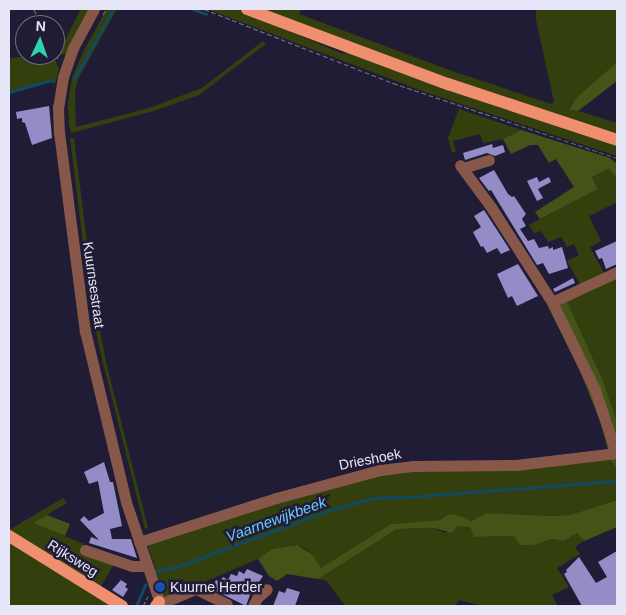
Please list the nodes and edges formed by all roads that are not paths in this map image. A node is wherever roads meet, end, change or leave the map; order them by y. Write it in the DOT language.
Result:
graph roads {
  1 [pos="247,9"];
  2 [pos="97,13"];
  3 [pos="617,140"];
  4 [pos="489,160"];
  5 [pos="617,272"];
  6 [pos="552,302"];
  7 [pos="616,454"];
  8 [pos="9,536"];
  9 [pos="139,542"];
  10 [pos="85,550"];
  11 [pos="146,566"];
  12 [pos="267,589"];
  13 [pos="159,604"];
  14 [pos="227,604"];
  15 [pos="122,606"];
  16 [pos="253,606"];
  1 -- 3 [label="main road"];
  2 -- 9 [label="street, Kuurnsestraat"];
  4 -- 6 [label="street, Drieshoek"];
  5 -- 6 [label="street"];
  6 -- 7 [label="street, Drieshoek"];
  7 -- 9 [label="street, Drieshoek"];
  8 -- 15 [label="main road, Rijksweg"];
  9 -- 11 [label="street, Kuurnsestraat"];
  10 -- 11 [label="street"];
  11 -- 13 [label="street, Kuurnsestraat"];
  12 -- 16 [label="street"];
  13 -- 14 [label="street"];
}
